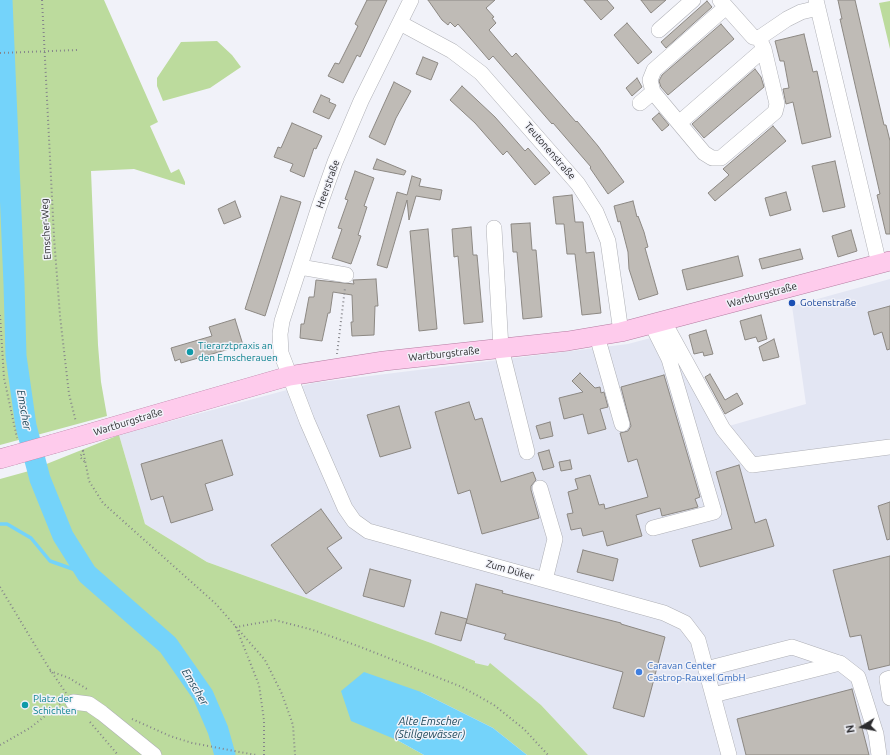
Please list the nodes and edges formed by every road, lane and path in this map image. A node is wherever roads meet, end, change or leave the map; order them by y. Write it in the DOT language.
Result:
graph roads {
  1 [pos="42,0"];
  2 [pos="411,0"];
  3 [pos="693,0"];
  4 [pos="723,3"];
  5 [pos="817,4"];
  6 [pos="400,23"];
  7 [pos="659,30"];
  8 [pos="762,43"];
  9 [pos="77,50"];
  10 [pos="44,51"];
  11 [pos="0,53"];
  12 [pos="653,92"];
  13 [pos="640,104"];
  14 [pos="678,123"];
  15 [pos="494,228"];
  16 [pos="885,262"];
  17 [pos="300,267"];
  18 [pos="346,275"];
  19 [pos="0,315"];
  20 [pos="658,323"];
  21 [pos="621,332"];
  22 [pos="597,336"];
  23 [pos="501,348"];
  24 [pos="336,368"];
  25 [pos="289,376"];
  26 [pos="622,424"];
  27 [pos="81,443"];
  28 [pos="890,447"];
  29 [pos="10,452"];
  30 [pos="527,452"];
  31 [pos="540,488"];
  32 [pos="653,528"];
  33 [pos="545,580"];
  34 [pos="0,587"];
  35 [pos="236,627"];
  36 [pos="840,663"];
  37 [pos="706,669"];
  38 [pos="890,678"];
  39 [pos="92,693"];
  40 [pos="713,695"];
  41 [pos="890,698"];
  42 [pos="68,702"];
  43 [pos="127,716"];
  44 [pos="0,745"];
  45 [pos="154,755"];
  46 [pos="256,755"];
  47 [pos="264,755"];
  48 [pos="296,755"];
  49 [pos="548,755"];
  50 [pos="728,755"];
  51 [pos="879,755"];
  1 -- 10 [label="path, Emscher-Weg"];
  2 -- 6 [label="street, Heerstraße"];
  3 -- 7 [label="street"];
  4 -- 8 [label="street"];
  4 -- 12 [label="street"];
  5 -- 8 [label="street"];
  5 -- 16 [label="street"];
  6 -- 17 [label="street, Heerstraße"];
  6 -- 21 [label="street, Teutonenstraße"];
  8 -- 14 [label="street"];
  8 -- 14 [label="street"];
  9 -- 10 [label="path"];
  10 -- 11 [label="path"];
  10 -- 27 [label="path, Emscher-Weg"];
  12 -- 13 [label="street"];
  12 -- 14 [label="street"];
  15 -- 23 [label="street"];
  16 -- 20 [label="main road, Wartburgstraße"];
  17 -- 18 [label="street"];
  17 -- 25 [label="street, Heerstraße"];
  18 -- 24 [label="path"];
  19 -- 29 [label="path"];
  20 -- 21 [label="main road, Wartburgstraße"];
  20 -- 28 [label="street"];
  20 -- 32 [label="street"];
  21 -- 22 [label="main road, Wartburgstraße"];
  22 -- 23 [label="main road, Wartburgstraße"];
  22 -- 26 [label="street"];
  23 -- 24 [label="main road, Wartburgstraße"];
  23 -- 30 [label="street"];
  24 -- 25 [label="main road, Wartburgstraße"];
  25 -- 27 [label="main road, Wartburgstraße"];
  25 -- 33 [label="street, Zum Düker"];
  27 -- 29 [label="main road, Wartburgstraße, bridge"];
  27 -- 35 [label="path, Emscher-Weg"];
  31 -- 33 [label="street"];
  33 -- 37 [label="street, Zum Düker"];
  34 -- 39 [label="path"];
  35 -- 47 [label="path"];
  35 -- 48 [label="path, Emscher-Weg"];
  35 -- 49 [label="path"];
  36 -- 37 [label="street"];
  36 -- 40 [label="street"];
  36 -- 51 [label="street"];
  37 -- 40 [label="street, Zum Düker"];
  38 -- 41 [label="street"];
  40 -- 50 [label="street, Zum Düker"];
  42 -- 44 [label="path"];
  42 -- 45 [label="street"];
  43 -- 46 [label="path"];
}
